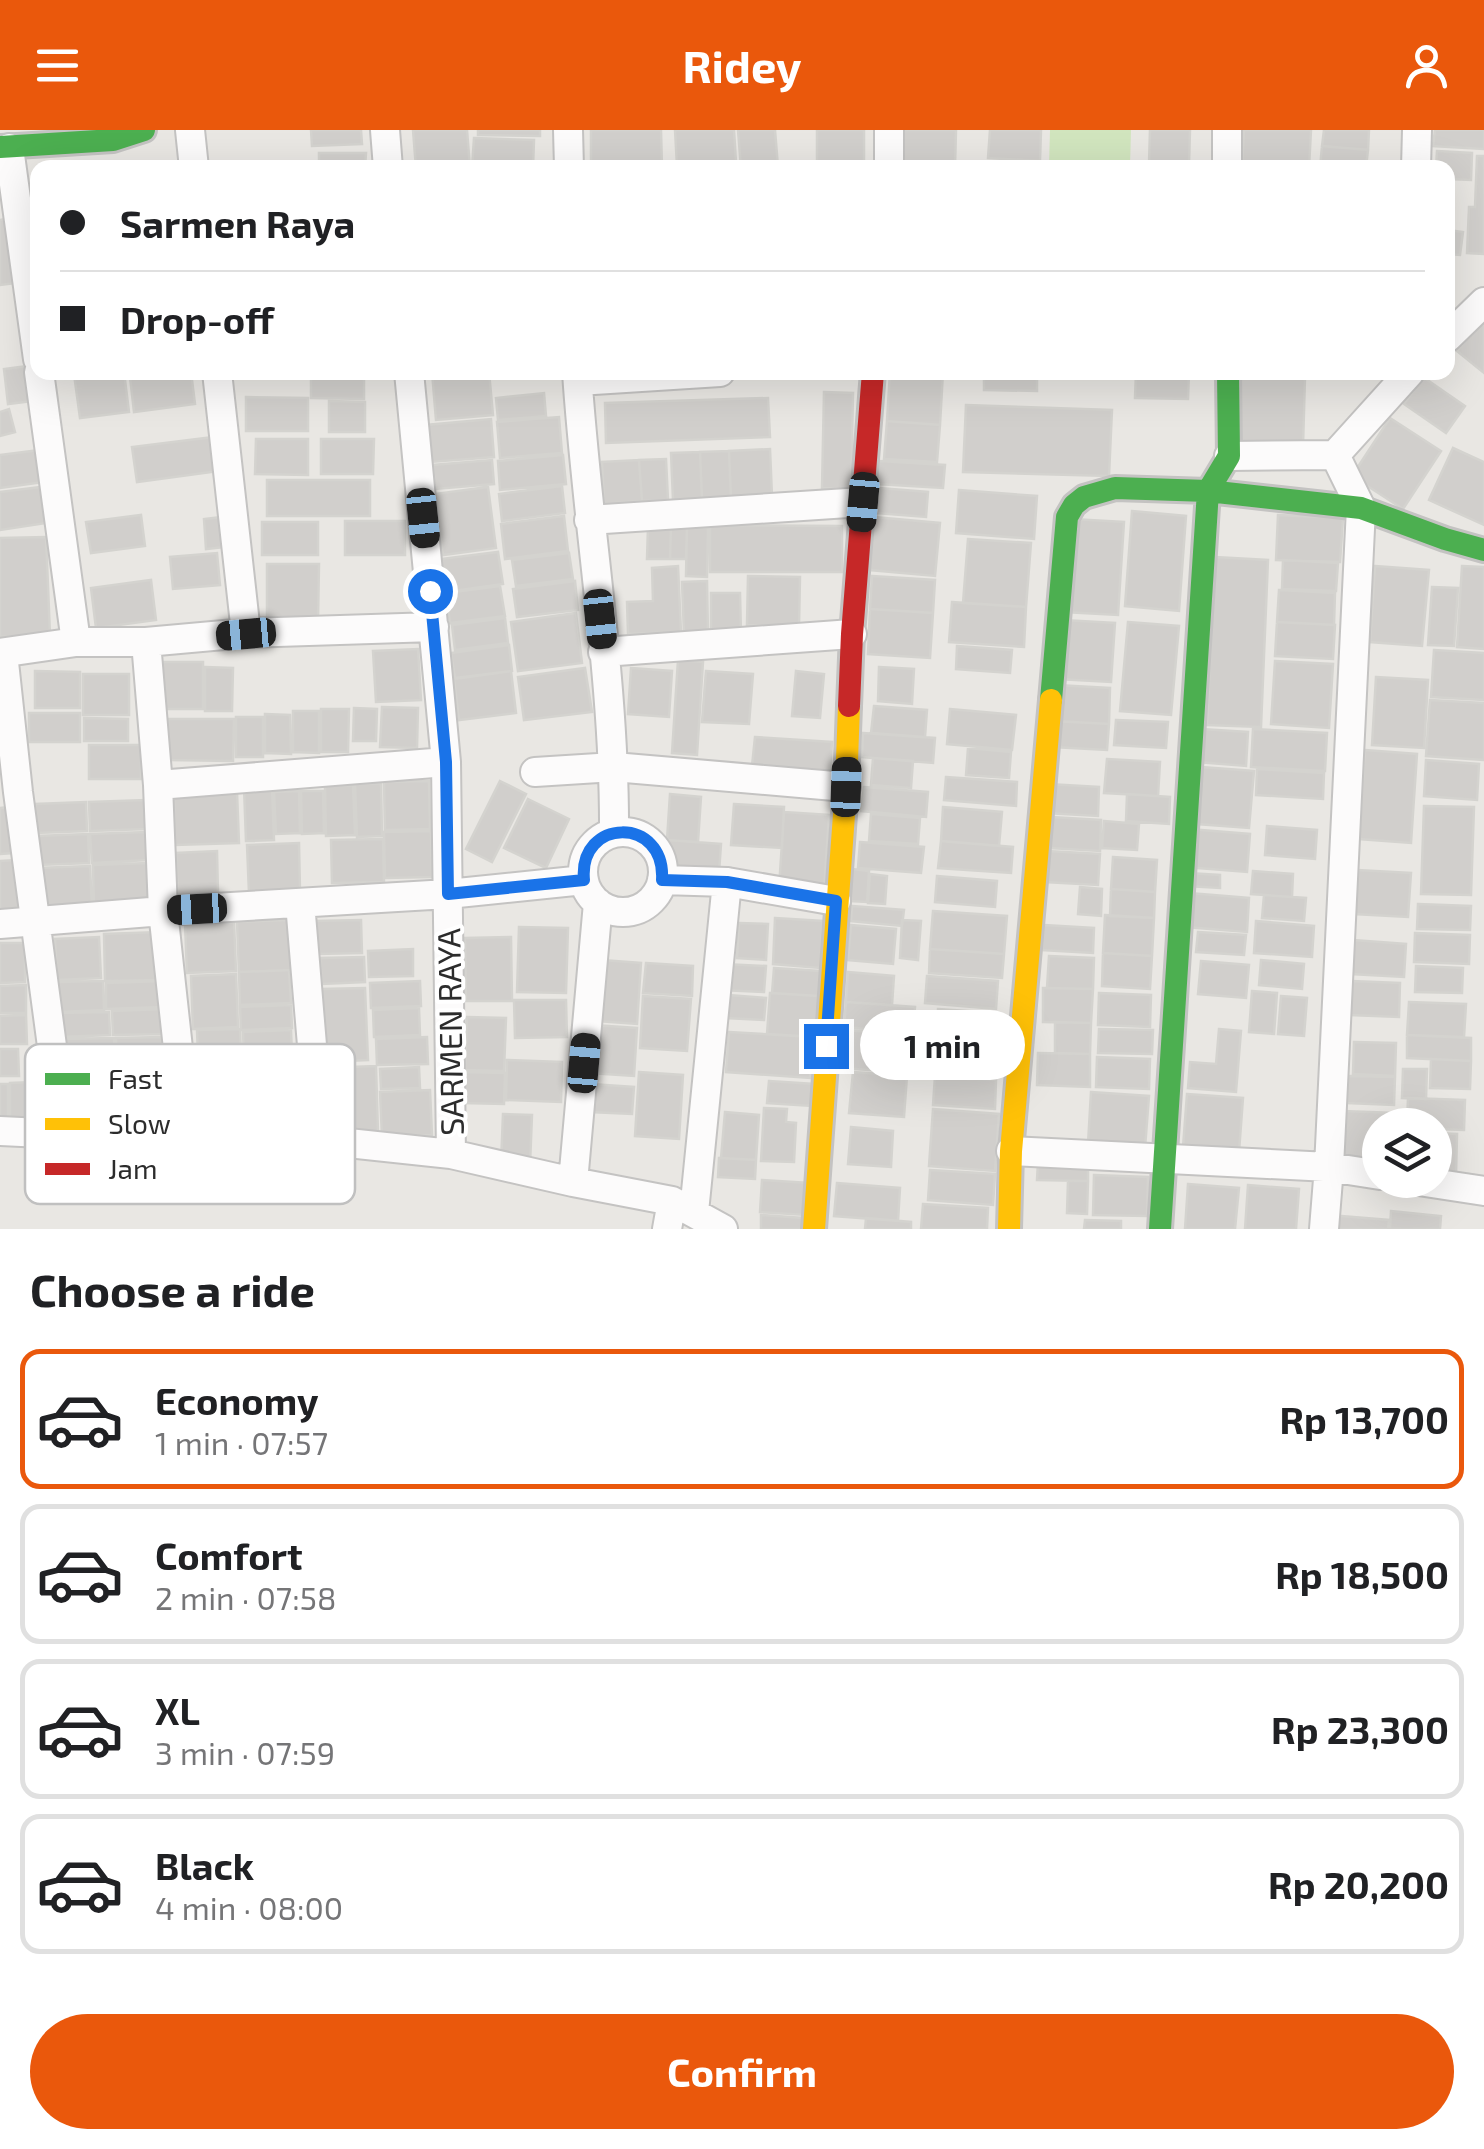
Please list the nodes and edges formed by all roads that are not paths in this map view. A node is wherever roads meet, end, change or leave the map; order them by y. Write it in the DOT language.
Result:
graph roads {
  1 [pos="144,130"];
  2 [pos="190,130"];
  3 [pos="385,130"];
  4 [pos="568,130"];
  5 [pos="889,130"];
  6 [pos="1227,130"];
  7 [pos="1417,130"];
  8 [pos="4,147"];
  9 [pos="193,160"];
  10 [pos="387,160"];
  11 [pos="569,160"];
  12 [pos="888,160"];
  13 [pos="1227,160"];
  14 [pos="1416,160"];
  15 [pos="1484,302"];
  16 [pos="30,310"];
  17 [pos="1455,330"];
  18 [pos="40,380"];
  19 [pos="218,380"];
  20 [pos="410,380"];
  21 [pos="578,380"];
  22 [pos="872,380"];
  23 [pos="1228,380"];
  24 [pos="1403,380"];
  25 [pos="1335,455"];
  26 [pos="1229,456"];
  27 [pos="1208,491"];
  28 [pos="863,502"];
  29 [pos="1362,508"];
  30 [pos="589,520"];
  31 [pos="1484,550"];
  32 [pos="434,627"];
  33 [pos="246,634"];
  34 [pos="852,634"];
  35 [pos="76,642"];
  36 [pos="146,642"];
  37 [pos="603,652"];
  38 [pos="2,653"];
  39 [pos="446,762"];
  40 [pos="614,768"];
  41 [pos="535,772"];
  42 [pos="158,785"];
  43 [pos="846,787"];
  44 [pos="9,792"];
  45 [pos="614,833"];
  46 [pos="662,880"];
  47 [pos="727,882"];
  48 [pos="591,892"];
  49 [pos="448,894"];
  50 [pos="836,901"];
  51 [pos="300,903"];
  52 [pos="163,911"];
  53 [pos="36,921"];
  54 [pos="0,924"];
  55 [pos="52,1044"];
  56 [pos="178,1044"];
  57 [pos="312,1044"];
  58 [pos="0,1131"];
  59 [pos="25,1133"];
  60 [pos="355,1144"];
  61 [pos="1011,1151"];
  62 [pos="451,1154"];
  63 [pos="1164,1160"];
  64 [pos="1329,1167"];
  65 [pos="1362,1172"];
  66 [pos="573,1182"];
  67 [pos="1452,1187"];
  68 [pos="1484,1192"];
  69 [pos="678,1214"];
  70 [pos="723,1229"];
  71 [pos="814,1229"];
  72 [pos="1009,1229"];
  73 [pos="1160,1229"];
  74 [pos="1324,1229"];
  1 -- 8 [label="street"];
  2 -- 9 [label="street"];
  3 -- 10 [label="street"];
  4 -- 11 [label="street"];
  5 -- 12 [label="street"];
  6 -- 13 [label="street"];
  7 -- 14 [label="street"];
  8 -- 16 [label="street"];
  15 -- 17 [label="street"];
  18 -- 35 [label="street"];
  19 -- 33 [label="street"];
  20 -- 32 [label="street, SARMEN RAYA"];
  21 -- 30 [label="street"];
  22 -- 28 [label="street"];
  23 -- 26 [label="street"];
  24 -- 25 [label="street"];
  25 -- 26 [label="street"];
  25 -- 29 [label="street"];
  26 -- 27 [label="street"];
  27 -- 29 [label="street"];
  27 -- 61 [label="street"];
  27 -- 63 [label="street"];
  28 -- 30 [label="street"];
  28 -- 34 [label="street"];
  29 -- 31 [label="street"];
  29 -- 64 [label="street"];
  30 -- 37 [label="street"];
  32 -- 33 [label="street"];
  32 -- 39 [label="street, SARMEN RAYA"];
  33 -- 36 [label="street"];
  34 -- 37 [label="street"];
  34 -- 43 [label="street"];
  35 -- 36 [label="street"];
  35 -- 38 [label="street"];
  36 -- 42 [label="street"];
  37 -- 40 [label="street"];
  38 -- 44 [label="street"];
  39 -- 42 [label="street"];
  39 -- 49 [label="street, SARMEN RAYA"];
  40 -- 41 [label="street"];
  40 -- 43 [label="street"];
  40 -- 45 [label="street"];
  42 -- 52 [label="street"];
  43 -- 50 [label="street"];
  44 -- 53 [label="street"];
  45 -- 46 [label="street"];
  45 -- 48 [label="street"];
  46 -- 47 [label="street"];
  46 -- 48 [label="street"];
  47 -- 50 [label="street"];
  47 -- 69 [label="street"];
  48 -- 49 [label="street"];
  48 -- 66 [label="street"];
  49 -- 51 [label="street"];
  49 -- 62 [label="street, SARMEN RAYA"];
  50 -- 71 [label="street"];
  51 -- 52 [label="street"];
  51 -- 57 [label="street"];
  52 -- 53 [label="street"];
  52 -- 56 [label="street"];
  53 -- 54 [label="street"];
  53 -- 55 [label="street"];
  58 -- 59 [label="street"];
  60 -- 62 [label="street"];
  61 -- 63 [label="street"];
  61 -- 72 [label="street"];
  62 -- 66 [label="street"];
  63 -- 64 [label="street"];
  63 -- 73 [label="street"];
  64 -- 65 [label="street"];
  64 -- 74 [label="street"];
  66 -- 69 [label="street"];
  67 -- 68 [label="street"];
  69 -- 70 [label="street"];
}
